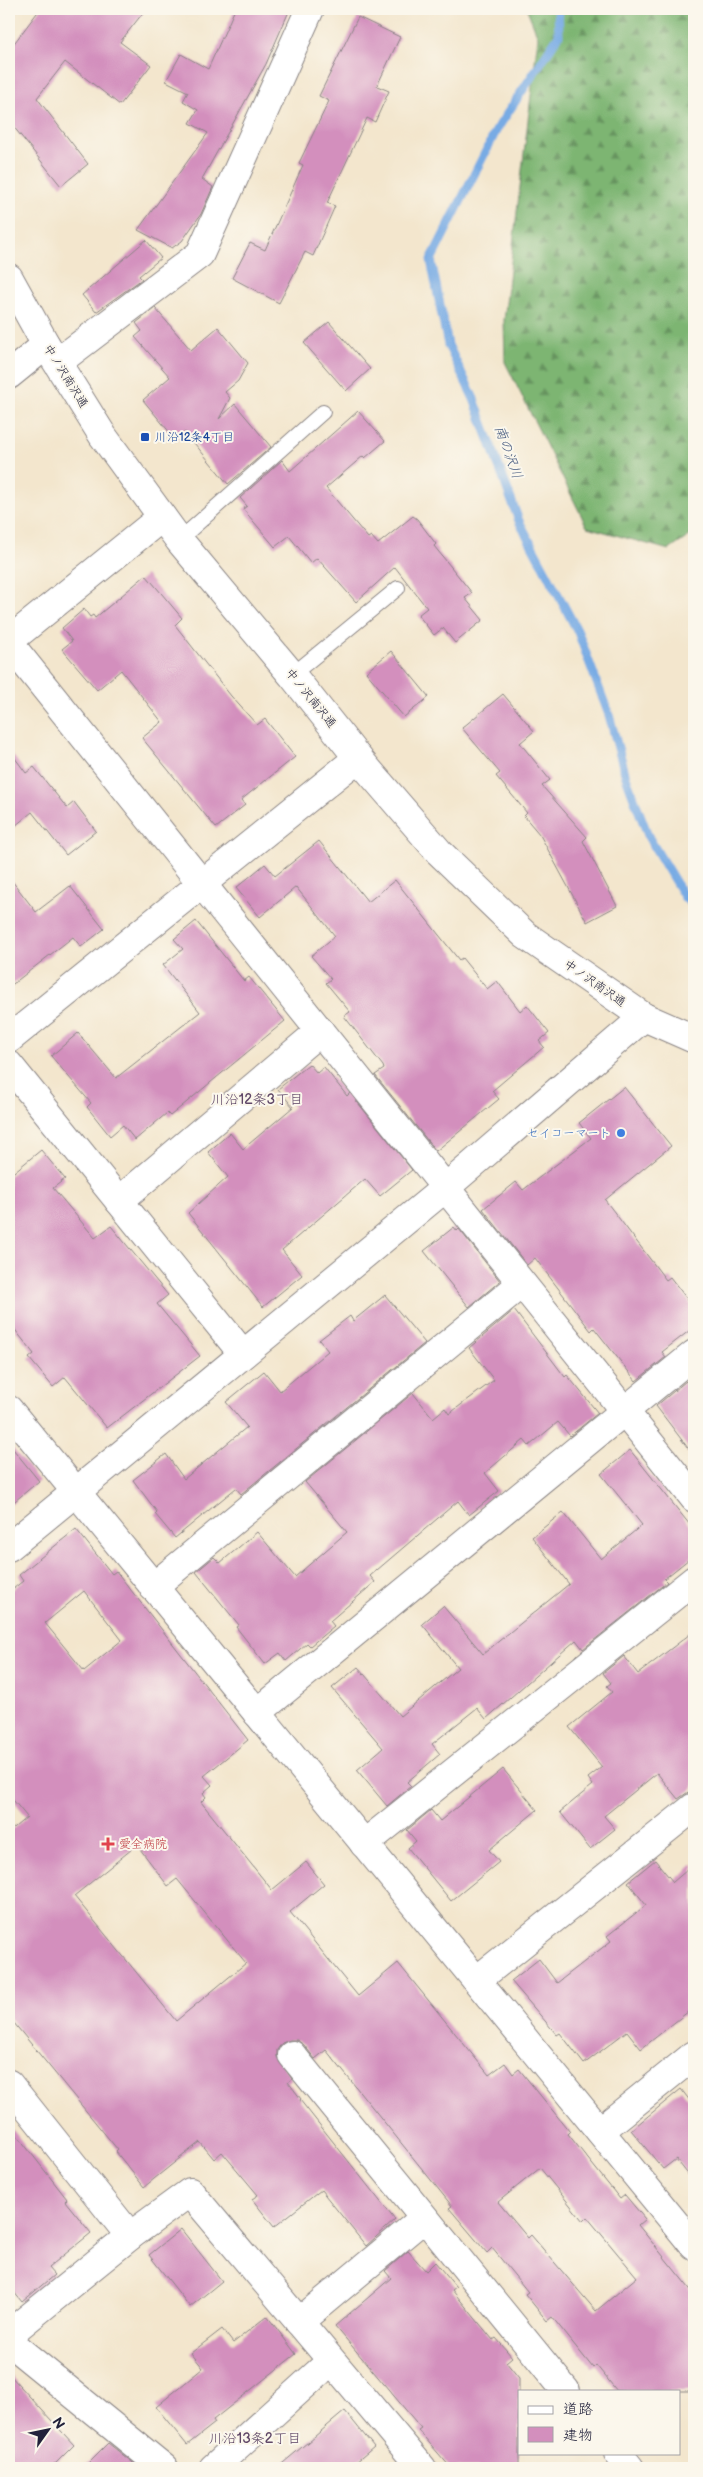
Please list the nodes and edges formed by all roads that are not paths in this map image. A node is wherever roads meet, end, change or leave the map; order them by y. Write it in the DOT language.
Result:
graph roads {
  1 [pos="310,9"];
  2 [pos="9,278"];
  3 [pos="52,354"];
  4 [pos="9,375"];
  5 [pos="323,412"];
  6 [pos="162,516"];
  7 [pos="179,540"];
  8 [pos="398,588"];
  9 [pos="9,642"];
  10 [pos="292,675"];
  11 [pos="358,758"];
  12 [pos="203,883"];
  13 [pos="644,1017"];
  14 [pos="320,1031"];
  15 [pos="9,1039"];
  16 [pos="694,1039"];
  17 [pos="9,1065"];
  18 [pos="444,1188"];
  19 [pos="119,1201"];
  20 [pos="521,1284"];
  21 [pos="243,1354"];
  22 [pos="694,1354"];
  23 [pos="9,1410"];
  24 [pos="624,1412"];
  25 [pos="76,1493"];
  26 [pos="694,1498"];
  27 [pos="9,1548"];
  28 [pos="694,1580"];
  29 [pos="153,1587"];
  30 [pos="257,1712"];
  31 [pos="694,1807"];
  32 [pos="364,1844"];
  33 [pos="477,1980"];
  34 [pos="292,2055"];
  35 [pos="694,2055"];
  36 [pos="9,2084"];
  37 [pos="600,2131"];
  38 [pos="424,2218"];
  39 [pos="130,2236"];
  40 [pos="694,2246"];
  41 [pos="299,2322"];
  42 [pos="9,2334"];
  43 [pos="9,2342"];
  44 [pos="331,2361"];
  45 [pos="565,2390"];
  46 [pos="619,2454"];
  47 [pos="164,2468"];
  48 [pos="212,2468"];
  49 [pos="422,2468"];
  50 [pos="630,2468"];
  1 -- 3 [label="street"];
  2 -- 3 [label="street, 中ノ沢南沢通"];
  3 -- 4 [label="street"];
  3 -- 6 [label="street, 中ノ沢南沢通"];
  5 -- 7 [label="lane"];
  6 -- 7 [label="street, 中ノ沢南沢通"];
  6 -- 9 [label="street"];
  7 -- 10 [label="street, 中ノ沢南沢通"];
  8 -- 10 [label="lane"];
  9 -- 12 [label="street"];
  10 -- 11 [label="street, 中ノ沢南沢通"];
  11 -- 12 [label="street"];
  11 -- 13 [label="street, 中ノ沢南沢通"];
  12 -- 14 [label="street"];
  12 -- 15 [label="street"];
  13 -- 16 [label="street, 中ノ沢南沢通"];
  13 -- 18 [label="street"];
  14 -- 18 [label="street"];
  14 -- 19 [label="street"];
  17 -- 19 [label="street"];
  18 -- 20 [label="street"];
  18 -- 21 [label="street"];
  19 -- 21 [label="street"];
  20 -- 24 [label="street"];
  20 -- 29 [label="street"];
  21 -- 25 [label="street"];
  22 -- 24 [label="street"];
  23 -- 25 [label="street"];
  24 -- 26 [label="street"];
  24 -- 30 [label="street"];
  25 -- 27 [label="street"];
  25 -- 29 [label="street"];
  28 -- 32 [label="street"];
  29 -- 30 [label="street"];
  30 -- 32 [label="street"];
  31 -- 33 [label="street"];
  32 -- 33 [label="street"];
  33 -- 37 [label="street"];
  34 -- 38 [label="street"];
  35 -- 37 [label="street"];
  36 -- 39 [label="street"];
  37 -- 40 [label="street"];
  38 -- 41 [label="street"];
  38 -- 45 [label="street"];
  39 -- 41 [label="street"];
  39 -- 42 [label="street"];
  41 -- 44 [label="street"];
  43 -- 47 [label="street"];
  44 -- 48 [label="street"];
  44 -- 49 [label="street"];
  46 -- 50 [label="street"];
}
